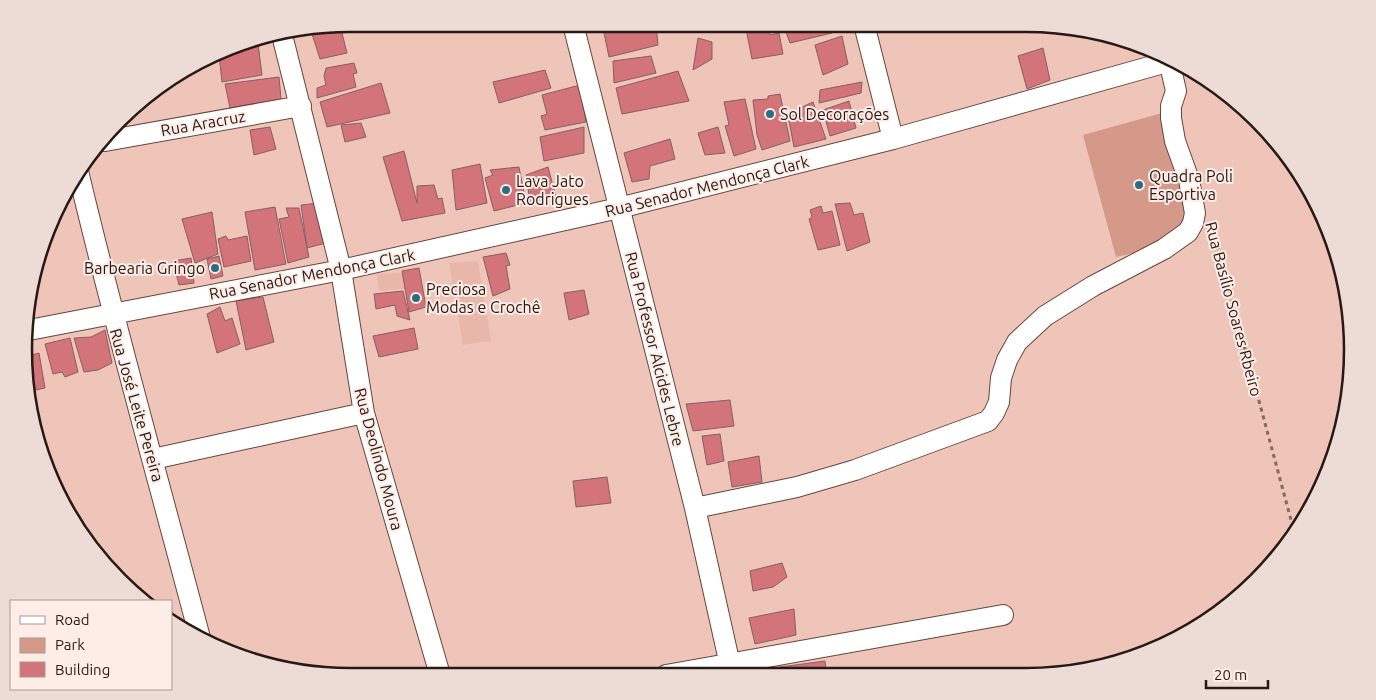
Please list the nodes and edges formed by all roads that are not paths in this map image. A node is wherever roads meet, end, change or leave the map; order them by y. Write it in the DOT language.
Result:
graph roads {
  1 [pos="575,32"];
  2 [pos="866,32"];
  3 [pos="283,40"];
  4 [pos="1159,62"];
  5 [pos="1172,68"];
  6 [pos="301,106"];
  7 [pos="893,139"];
  8 [pos="112,140"];
  9 [pos="81,182"];
  10 [pos="619,208"];
  11 [pos="341,270"];
  12 [pos="111,313"];
  13 [pos="33,329"];
  14 [pos="364,414"];
  15 [pos="153,459"];
  16 [pos="695,508"];
  17 [pos="1004,615"];
  18 [pos="197,628"];
  19 [pos="438,668"];
  20 [pos="731,668"];
  21 [pos="736,668"];
  1 -- 10 [label="street, Rua Professor Alcides Lebre"];
  2 -- 7 [label="street"];
  3 -- 6 [label="street, Rua Deolindo Moura"];
  4 -- 7 [label="street, Rua Senador Mendonça Clark"];
  5 -- 16 [label="street"];
  6 -- 8 [label="street, Rua Aracruz"];
  6 -- 11 [label="street, Rua Deolindo Moura"];
  7 -- 10 [label="street, Rua Senador Mendonça Clark"];
  9 -- 12 [label="street, Rua José Leite Pereira"];
  10 -- 11 [label="street, Rua Senador Mendonça Clark"];
  10 -- 16 [label="street, Rua Professor Alcides Lebre"];
  11 -- 12 [label="street, Rua Senador Mendonça Clark"];
  11 -- 14 [label="street, Rua Deolindo Moura"];
  12 -- 13 [label="street, Rua Senador Mendonça Clark"];
  12 -- 15 [label="street, Rua José Leite Pereira"];
  14 -- 15 [label="street"];
  14 -- 19 [label="street, Rua Deolindo Moura"];
  15 -- 18 [label="street, Rua José Leite Pereira"];
  16 -- 20 [label="street, Rua Professor Alcides Lebre"];
  17 -- 21 [label="street"];
}
